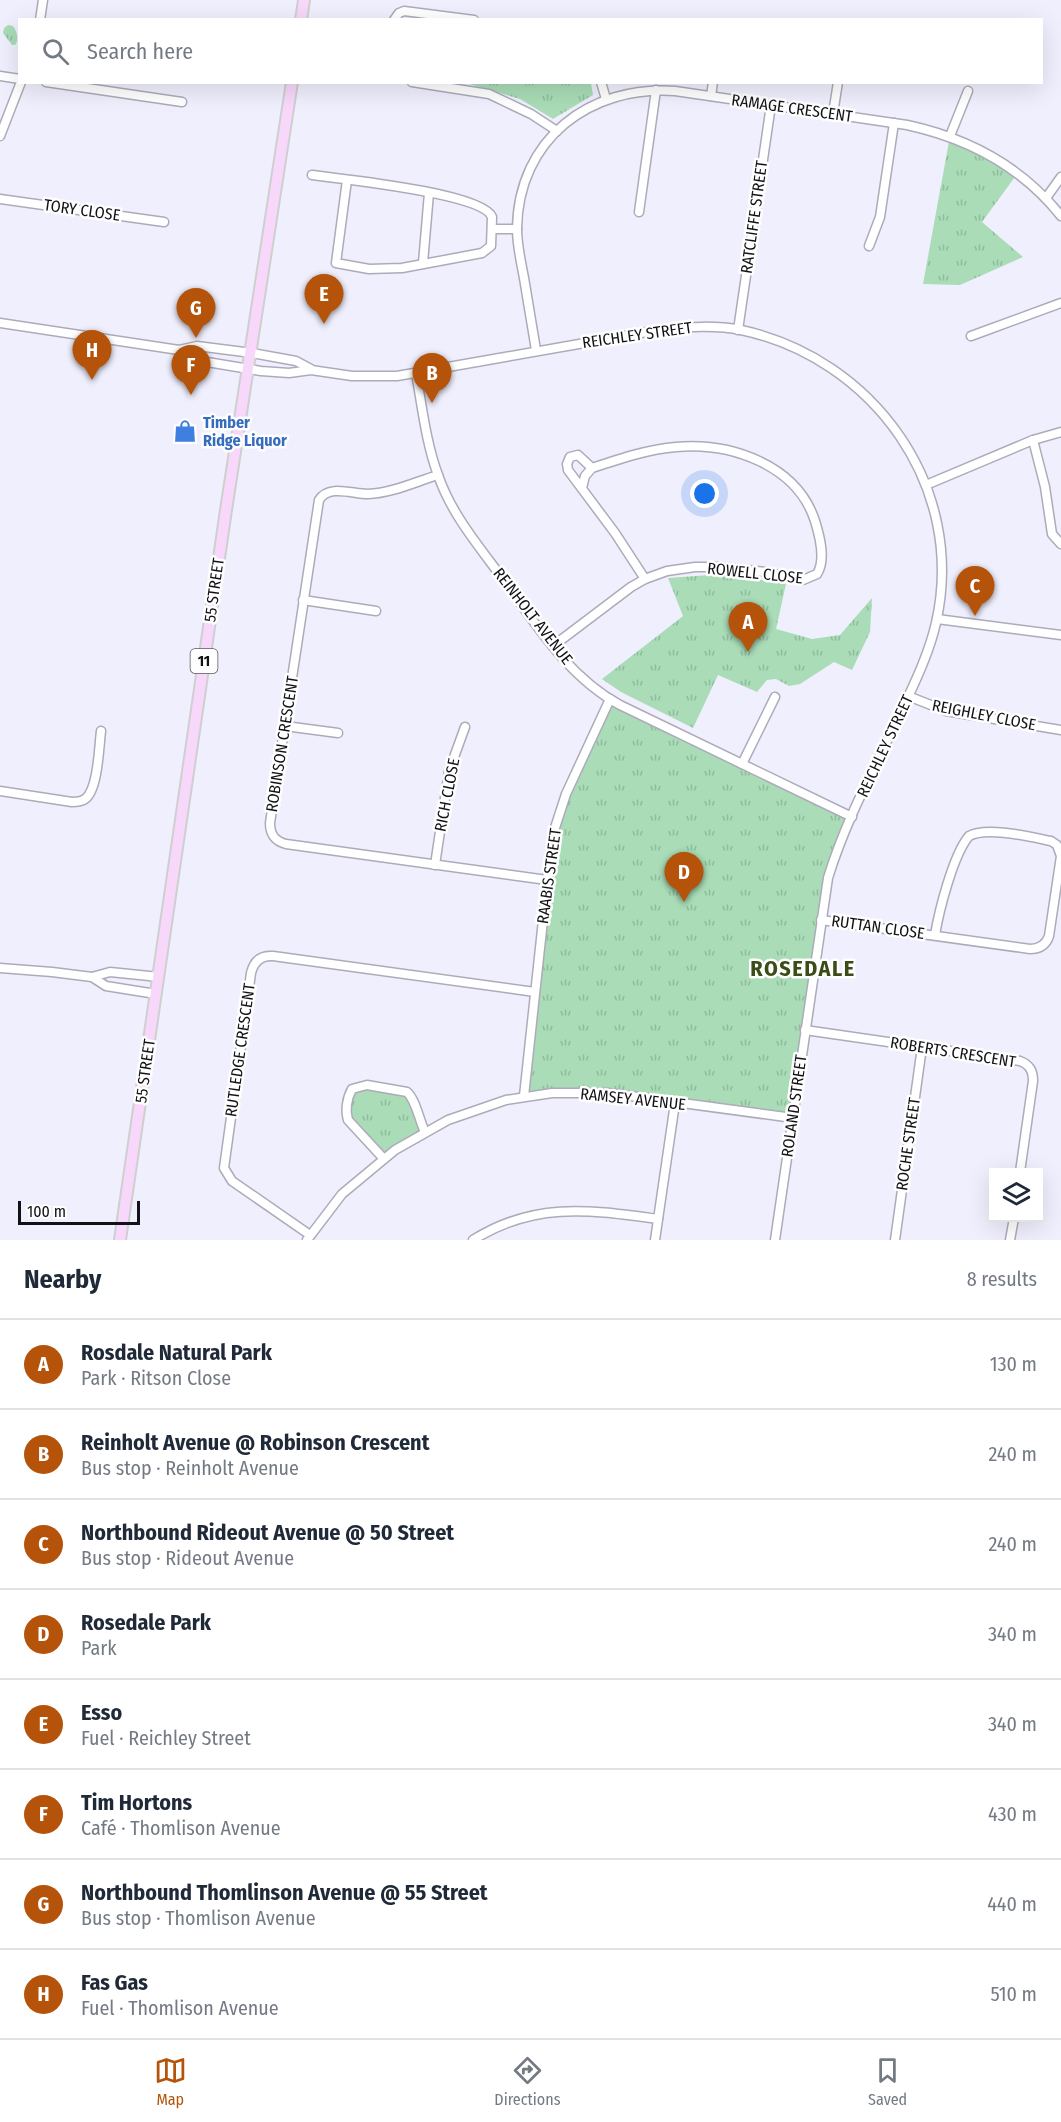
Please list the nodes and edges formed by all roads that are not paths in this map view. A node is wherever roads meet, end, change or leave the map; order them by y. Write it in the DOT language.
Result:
graph roads {
  1 [pos="43,0"];
  2 [pos="304,0"];
  3 [pos="40,18"];
  4 [pos="301,18"];
  5 [pos="396,18"];
  6 [pos="458,18"];
  7 [pos="0,76"];
  8 [pos="18,80"];
  9 [pos="19,84"];
  10 [pos="60,84"];
  11 [pos="292,84"];
  12 [pos="425,84"];
  13 [pos="602,84"];
  14 [pos="713,84"];
  15 [pos="838,84"];
  16 [pos="656,90"];
  17 [pos="968,91"];
  18 [pos="711,96"];
  19 [pos="606,99"];
  20 [pos="182,102"];
  21 [pos="771,105"];
  22 [pos="833,114"];
  23 [pos="894,123"];
  24 [pos="557,131"];
  25 [pos="0,136"];
  26 [pos="950,136"];
  27 [pos="312,175"];
  28 [pos="1061,177"];
  29 [pos="347,180"];
  30 [pos="429,193"];
  31 [pos="1046,198"];
  32 [pos="0,199"];
  33 [pos="639,212"];
  34 [pos="1061,216"];
  35 [pos="164,222"];
  36 [pos="493,229"];
  37 [pos="517,229"];
  38 [pos="868,246"];
  39 [pos="423,263"];
  40 [pos="1061,303"];
  41 [pos="0,324"];
  42 [pos="738,330"];
  43 [pos="971,336"];
  44 [pos="179,350"];
  45 [pos="536,350"];
  46 [pos="252,352"];
  47 [pos="249,369"];
  48 [pos="311,370"];
  49 [pos="416,372"];
  50 [pos="1061,432"];
  51 [pos="1033,440"];
  52 [pos="592,468"];
  53 [pos="438,474"];
  54 [pos="926,485"];
  55 [pos="582,488"];
  56 [pos="1061,543"];
  57 [pos="645,579"];
  58 [pos="303,600"];
  59 [pos="376,611"];
  60 [pos="937,619"];
  61 [pos="1061,635"];
  62 [pos="553,646"];
  63 [pos="908,696"];
  64 [pos="775,697"];
  65 [pos="610,699"];
  66 [pos="285,726"];
  67 [pos="465,727"];
  68 [pos="1061,730"];
  69 [pos="101,731"];
  70 [pos="338,733"];
  71 [pos="742,764"];
  72 [pos="0,791"];
  73 [pos="852,817"];
  74 [pos="435,865"];
  75 [pos="547,880"];
  76 [pos="821,920"];
  77 [pos="935,935"];
  78 [pos="0,970"];
  79 [pos="813,973"];
  80 [pos="92,977"];
  81 [pos="159,978"];
  82 [pos="534,992"];
  83 [pos="156,993"];
  84 [pos="805,1030"];
  85 [pos="922,1047"];
  86 [pos="524,1096"];
  87 [pos="675,1103"];
  88 [pos="793,1118"];
  89 [pos="425,1132"];
  90 [pos="384,1159"];
  91 [pos="1021,1168"];
  92 [pos="658,1219"];
  93 [pos="1013,1222"];
  94 [pos="309,1238"];
  95 [pos="120,1240"];
  96 [pos="473,1240"];
  97 [pos="655,1240"];
  98 [pos="775,1240"];
  99 [pos="895,1240"];
  100 [pos="1010,1240"];
  1 -- 3 [label="street"];
  2 -- 4 [label="main road"];
  5 -- 6 [label="street"];
  7 -- 8 [label="street"];
  9 -- 25 [label="street"];
  10 -- 20 [label="street"];
  11 -- 46 [label="main road, 55 STREET / 11"];
  12 -- 24 [label="street"];
  13 -- 19 [label="street"];
  14 -- 18 [label="street"];
  15 -- 22 [label="street"];
  16 -- 18 [label="street, RAMAGE CRESCENT"];
  16 -- 19 [label="street, RAMAGE CRESCENT"];
  16 -- 33 [label="street"];
  17 -- 26 [label="street"];
  18 -- 21 [label="street, RAMAGE CRESCENT"];
  19 -- 24 [label="street, RAMAGE CRESCENT"];
  21 -- 22 [label="street, RAMAGE CRESCENT"];
  21 -- 42 [label="street, RATCLIFFE STREET"];
  22 -- 23 [label="street, RAMAGE CRESCENT"];
  23 -- 26 [label="street, RAMAGE CRESCENT"];
  23 -- 38 [label="street"];
  24 -- 37 [label="street, RAMAGE CRESCENT"];
  26 -- 31 [label="street, RAMAGE CRESCENT"];
  27 -- 29 [label="street"];
  28 -- 31 [label="street"];
  29 -- 30 [label="street"];
  29 -- 39 [label="street"];
  30 -- 36 [label="street"];
  30 -- 39 [label="street"];
  31 -- 34 [label="street, RAMAGE CRESCENT"];
  32 -- 35 [label="street, TORY CLOSE"];
  36 -- 37 [label="street"];
  36 -- 39 [label="street"];
  37 -- 45 [label="street, RAMAGE CRESCENT"];
  40 -- 43 [label="street"];
  41 -- 44 [label="street"];
  42 -- 45 [label="street, REICHLEY STREET"];
  42 -- 54 [label="street, REICHLEY STREET"];
  44 -- 46 [label="street, REICHLEY STREET"];
  44 -- 47 [label="street, REICHLEY STREET"];
  45 -- 49 [label="street, REICHLEY STREET"];
  46 -- 47 [label="main road, 55 STREET / 11"];
  46 -- 48 [label="street, REICHLEY STREET"];
  47 -- 48 [label="street, REICHLEY STREET"];
  47 -- 81 [label="main road, 55 STREET / 11"];
  48 -- 49 [label="street, REICHLEY STREET"];
  49 -- 53 [label="street, REINHOLT AVENUE"];
  50 -- 51 [label="street"];
  51 -- 54 [label="street"];
  51 -- 56 [label="street"];
  52 -- 55 [label="street"];
  52 -- 55 [label="street"];
  52 -- 57 [label="street, ROWELL CLOSE"];
  53 -- 58 [label="street, ROBINSON CRESCENT"];
  53 -- 62 [label="street, REINHOLT AVENUE"];
  54 -- 60 [label="street, REICHLEY STREET"];
  55 -- 57 [label="street"];
  57 -- 62 [label="street, ROWELL CLOSE"];
  58 -- 59 [label="street"];
  58 -- 66 [label="street, ROBINSON CRESCENT"];
  60 -- 61 [label="street"];
  60 -- 63 [label="street, REICHLEY STREET"];
  62 -- 65 [label="street, REINHOLT AVENUE"];
  63 -- 68 [label="street, REIGHLEY CLOSE"];
  63 -- 73 [label="street, REICHLEY STREET"];
  64 -- 71 [label="street"];
  65 -- 71 [label="street, REINHOLT AVENUE"];
  65 -- 75 [label="street, RAABIS STREET"];
  66 -- 70 [label="street"];
  66 -- 74 [label="street, ROBINSON CRESCENT"];
  67 -- 74 [label="street, RICH CLOSE"];
  69 -- 72 [label="street"];
  71 -- 73 [label="street, REINHOLT AVENUE"];
  73 -- 76 [label="street, REICHLEY STREET"];
  74 -- 75 [label="street, ROBINSON CRESCENT"];
  75 -- 82 [label="street, RAABIS STREET"];
  76 -- 77 [label="street, RUTTAN CLOSE"];
  76 -- 79 [label="street, REICHLEY STREET"];
  77 -- 77 [label="street, RUTTAN CLOSE"];
  78 -- 80 [label="street"];
  79 -- 84 [label="street, ROLAND STREET"];
  80 -- 81 [label="street"];
  80 -- 83 [label="street"];
  81 -- 83 [label="main road, 55 STREET / 11"];
  82 -- 86 [label="street, RAABIS STREET"];
  82 -- 94 [label="street, RUTLEDGE CRESCENT"];
  83 -- 95 [label="main road, 55 STREET / 11"];
  84 -- 85 [label="street, ROBERTS CRESCENT"];
  84 -- 88 [label="street, ROLAND STREET"];
  85 -- 91 [label="street, ROBERTS CRESCENT"];
  85 -- 99 [label="street, ROCHE STREET"];
  86 -- 87 [label="street, RAMSEY AVENUE"];
  86 -- 89 [label="street, RAMSEY AVENUE"];
  87 -- 88 [label="street, RAMSEY AVENUE"];
  87 -- 92 [label="street"];
  88 -- 98 [label="street, ROLAND STREET"];
  89 -- 90 [label="street, RAMSEY AVENUE"];
  89 -- 90 [label="street"];
  90 -- 94 [label="street, RAMSEY AVENUE"];
  92 -- 96 [label="street"];
  92 -- 97 [label="street"];
  93 -- 100 [label="street"];
}
